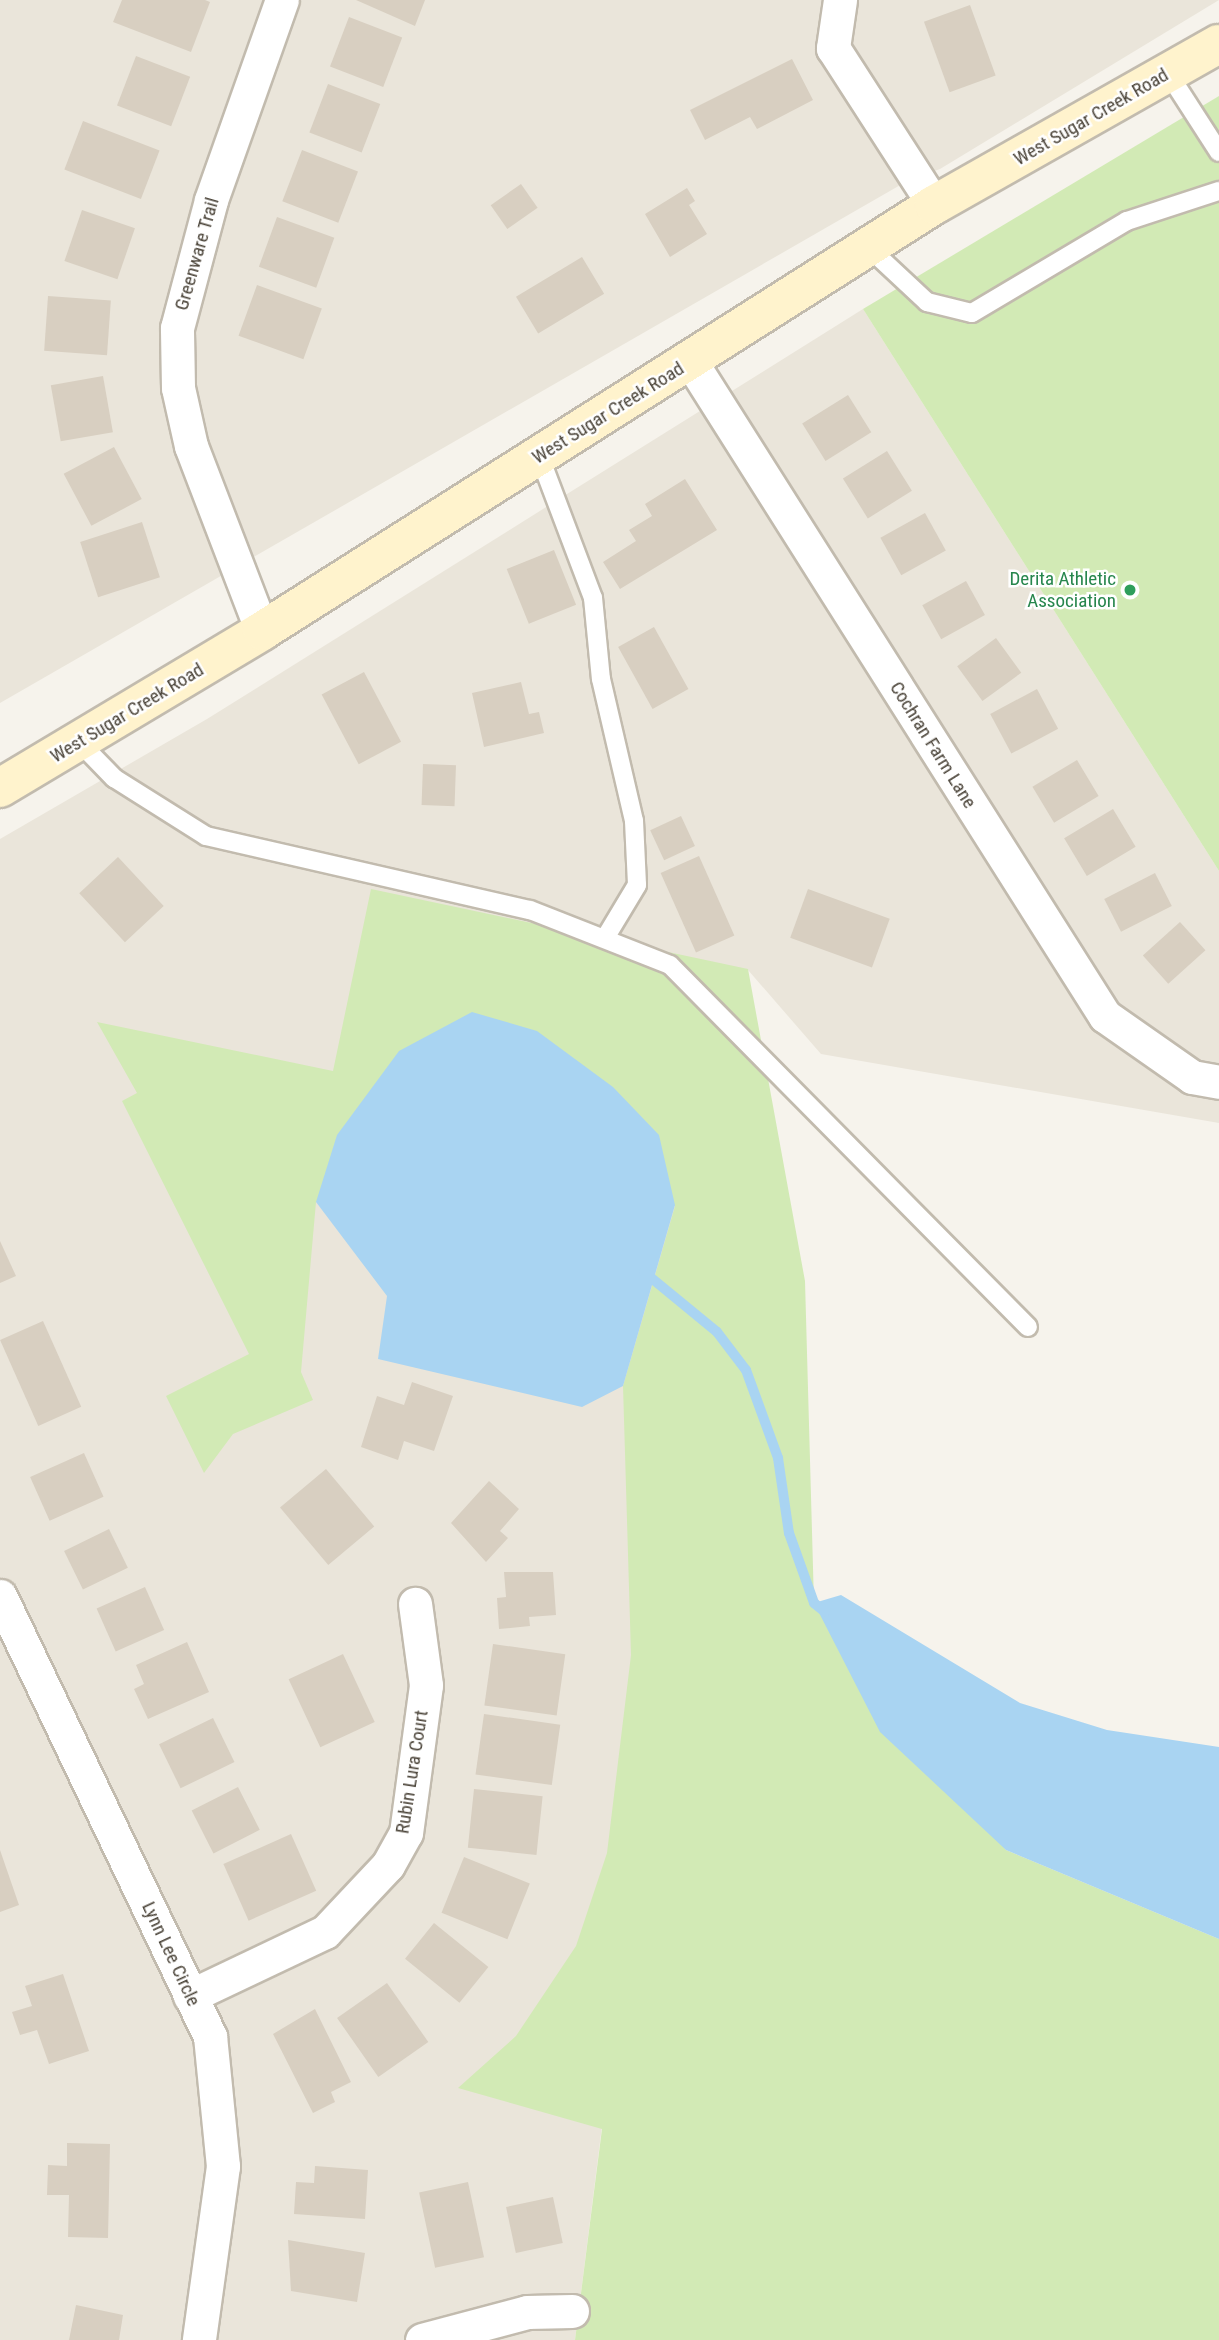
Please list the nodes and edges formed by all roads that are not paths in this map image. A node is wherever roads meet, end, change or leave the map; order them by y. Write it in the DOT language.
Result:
graph roads {
  1 [pos="282,0"];
  2 [pos="840,0"];
  3 [pos="1219,44"];
  4 [pos="1168,73"];
  5 [pos="1219,152"];
  6 [pos="1219,191"];
  7 [pos="934,205"];
  8 [pos="868,247"];
  9 [pos="691,362"];
  10 [pos="539,455"];
  11 [pos="262,631"];
  12 [pos="80,743"];
  13 [pos="0,788"];
  14 [pos="607,935"];
  15 [pos="1219,1082"];
  16 [pos="1028,1327"];
  17 [pos="0,1596"];
  18 [pos="415,1604"];
  19 [pos="190,1996"];
  20 [pos="572,2311"];
  21 [pos="204,2339"];
  22 [pos="422,2340"];
  1 -- 11 [label="street, Greenware Trail"];
  2 -- 7 [label="street"];
  3 -- 4 [label="main road, West Sugar Creek Road"];
  4 -- 5 [label="lane"];
  4 -- 7 [label="main road, West Sugar Creek Road"];
  6 -- 8 [label="lane"];
  7 -- 8 [label="main road, West Sugar Creek Road"];
  8 -- 9 [label="main road, West Sugar Creek Road"];
  9 -- 10 [label="main road, West Sugar Creek Road"];
  9 -- 15 [label="street, Cochran Farm Lane"];
  10 -- 11 [label="main road, West Sugar Creek Road"];
  10 -- 14 [label="lane"];
  11 -- 12 [label="main road, West Sugar Creek Road"];
  12 -- 13 [label="main road, West Sugar Creek Road"];
  12 -- 14 [label="lane"];
  14 -- 16 [label="lane"];
  17 -- 19 [label="street, Lynn Lee Circle"];
  18 -- 19 [label="street, Rubin Lura Court"];
  19 -- 21 [label="street, Lynn Lee Circle"];
  20 -- 22 [label="street"];
}
